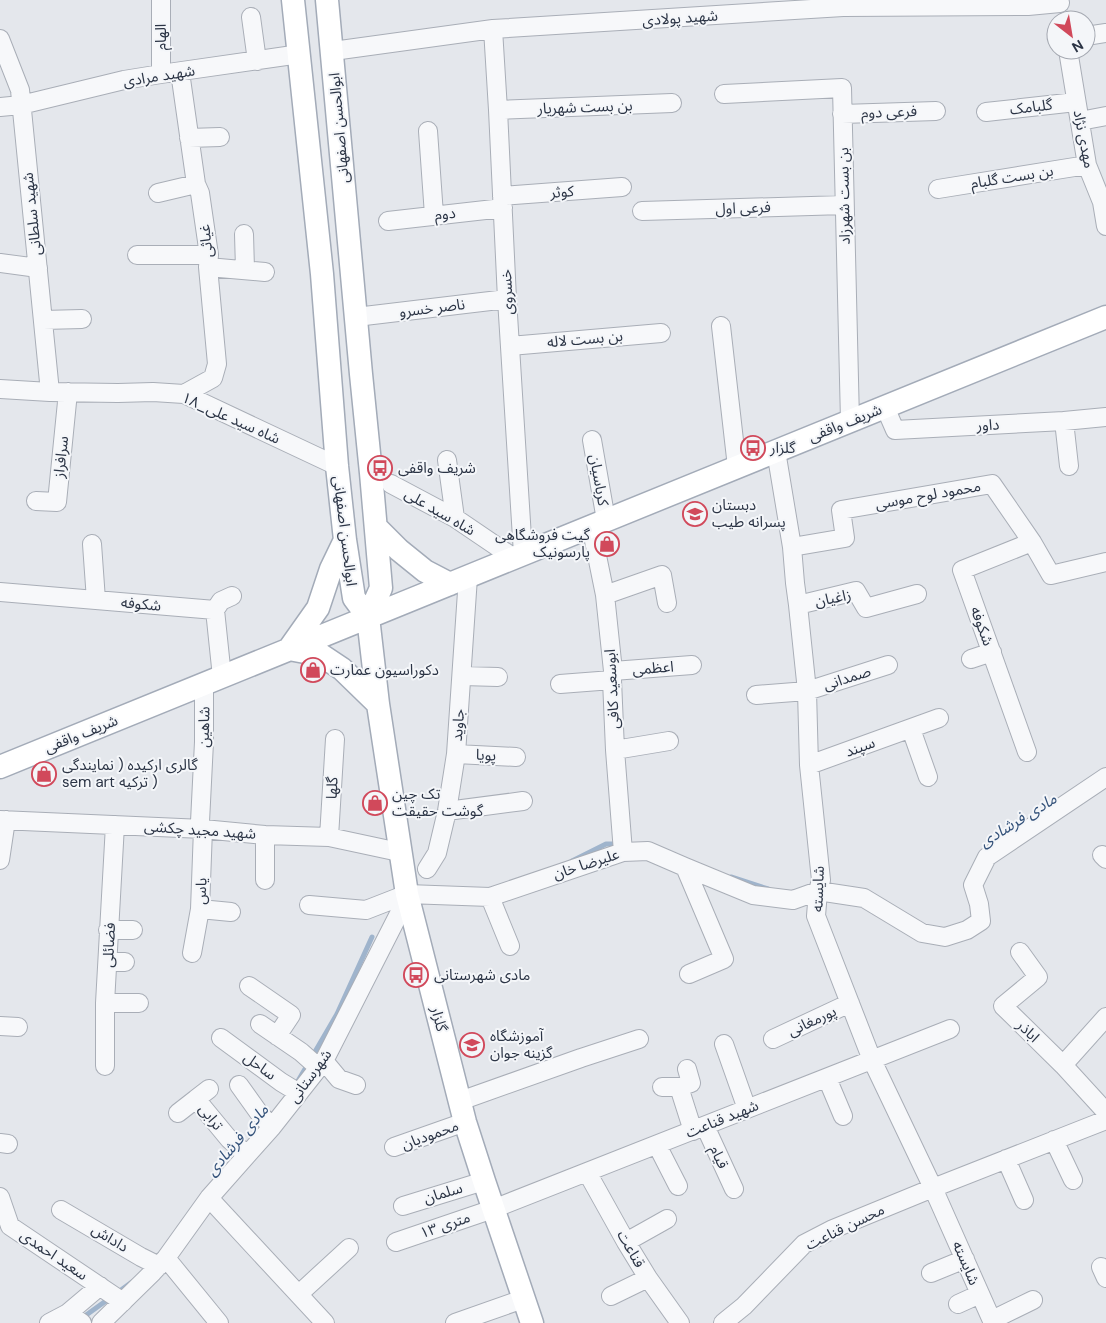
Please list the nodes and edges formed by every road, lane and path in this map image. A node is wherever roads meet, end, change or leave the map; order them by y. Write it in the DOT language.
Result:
graph roads {
  1 [pos="161,0"];
  2 [pos="293,0"];
  3 [pos="327,0"];
  4 [pos="843,4"];
  5 [pos="1061,8"];
  6 [pos="251,16"];
  7 [pos="493,30"];
  8 [pos="0,39"];
  9 [pos="332,51"];
  10 [pos="300,54"];
  11 [pos="257,60"];
  12 [pos="1070,60"];
  13 [pos="180,72"];
  14 [pos="161,74"];
  15 [pos="724,94"];
  16 [pos="1076,102"];
  17 [pos="672,103"];
  18 [pos="21,105"];
  19 [pos="0,107"];
  20 [pos="498,110"];
  21 [pos="936,111"];
  22 [pos="986,112"];
  23 [pos="842,114"];
  24 [pos="1106,116"];
  25 [pos="1080,121"];
  26 [pos="428,131"];
  27 [pos="220,137"];
  28 [pos="189,138"];
  29 [pos="1087,165"];
  30 [pos="196,184"];
  31 [pos="622,187"];
  32 [pos="938,189"];
  33 [pos="158,193"];
  34 [pos="502,202"];
  35 [pos="1104,202"];
  36 [pos="844,206"];
  37 [pos="642,211"];
  38 [pos="434,216"];
  39 [pos="316,217"];
  40 [pos="388,220"];
  41 [pos="347,222"];
  42 [pos="1106,226"];
  43 [pos="244,234"];
  44 [pos="137,255"];
  45 [pos="208,261"];
  46 [pos="0,263"];
  47 [pos="38,268"];
  48 [pos="352,268"];
  49 [pos="245,269"];
  50 [pos="266,272"];
  51 [pos="322,274"];
  52 [pos="508,299"];
  53 [pos="356,317"];
  54 [pos="1106,317"];
  55 [pos="82,319"];
  56 [pos="43,320"];
  57 [pos="721,326"];
  58 [pos="660,333"];
  59 [pos="510,346"];
  60 [pos="0,388"];
  61 [pos="50,392"];
  62 [pos="68,392"];
  63 [pos="184,394"];
  64 [pos="885,407"];
  65 [pos="1106,417"];
  66 [pos="850,421"];
  67 [pos="1064,421"];
  68 [pos="592,440"];
  69 [pos="776,451"];
  70 [pos="447,460"];
  71 [pos="337,466"];
  72 [pos="1069,466"];
  73 [pos="737,467"];
  74 [pos="391,484"];
  75 [pos="36,502"];
  76 [pos="455,518"];
  77 [pos="599,523"];
  78 [pos="376,527"];
  79 [pos="345,540"];
  80 [pos="1032,542"];
  81 [pos="92,544"];
  82 [pos="792,547"];
  83 [pos="518,556"];
  84 [pos="1106,562"];
  85 [pos="459,580"];
  86 [pos="0,592"];
  87 [pos="917,594"];
  88 [pos="605,595"];
  89 [pos="232,596"];
  90 [pos="96,600"];
  91 [pos="667,602"];
  92 [pos="798,605"];
  93 [pos="215,610"];
  94 [pos="368,617"];
  95 [pos="289,649"];
  96 [pos="992,652"];
  97 [pos="971,659"];
  98 [pos="692,665"];
  99 [pos="888,665"];
  100 [pos="462,676"];
  101 [pos="613,676"];
  102 [pos="498,677"];
  103 [pos="213,680"];
  104 [pos="560,684"];
  105 [pos="807,691"];
  106 [pos="756,695"];
  107 [pos="378,704"];
  108 [pos="939,718"];
  109 [pos="911,728"];
  110 [pos="335,739"];
  111 [pos="669,741"];
  112 [pos="615,750"];
  113 [pos="1027,752"];
  114 [pos="456,754"];
  115 [pos="516,757"];
  116 [pos="809,765"];
  117 [pos="0,767"];
  118 [pos="928,777"];
  119 [pos="1106,777"];
  120 [pos="524,801"];
  121 [pos="447,811"];
  122 [pos="3,820"];
  123 [pos="115,825"];
  124 [pos="203,829"];
  125 [pos="265,835"];
  126 [pos="329,837"];
  127 [pos="399,852"];
  128 [pos="623,852"];
  129 [pos="0,860"];
  130 [pos="685,868"];
  131 [pos="427,870"];
  132 [pos="265,880"];
  133 [pos="818,891"];
  134 [pos="407,896"];
  135 [pos="490,897"];
  136 [pos="308,905"];
  137 [pos="200,909"];
  138 [pos="231,912"];
  139 [pos="108,930"];
  140 [pos="133,930"];
  141 [pos="510,946"];
  142 [pos="1020,952"];
  143 [pos="192,953"];
  144 [pos="689,974"];
  145 [pos="249,986"];
  146 [pos="105,1003"];
  147 [pos="850,1003"];
  148 [pos="139,1004"];
  149 [pos="1106,1018"];
  150 [pos="260,1024"];
  151 [pos="0,1026"];
  152 [pos="18,1027"];
  153 [pos="950,1029"];
  154 [pos="277,1036"];
  155 [pos="221,1038"];
  156 [pos="640,1039"];
  157 [pos="774,1039"];
  158 [pos="724,1044"];
  159 [pos="872,1060"];
  160 [pos="322,1065"];
  161 [pos="1063,1065"];
  162 [pos="106,1066"];
  163 [pos="686,1070"];
  164 [pos="827,1078"];
  165 [pos="239,1085"];
  166 [pos="356,1086"];
  167 [pos="299,1092"];
  168 [pos="747,1109"];
  169 [pos="463,1112"];
  170 [pos="1106,1112"];
  171 [pos="178,1113"];
  172 [pos="843,1116"];
  173 [pos="1106,1120"];
  174 [pos="272,1127"];
  175 [pos="699,1128"];
  176 [pos="1054,1140"];
  177 [pos="657,1145"];
  178 [pos="394,1148"];
  179 [pos="247,1155"];
  180 [pos="1006,1159"];
  181 [pos="587,1172"];
  182 [pos="1073,1180"];
  183 [pos="484,1181"];
  184 [pos="678,1186"];
  185 [pos="932,1188"];
  186 [pos="734,1189"];
  187 [pos="0,1198"];
  188 [pos="209,1198"];
  189 [pos="1024,1200"];
  190 [pos="403,1206"];
  191 [pos="493,1209"];
  192 [pos="61,1210"];
  193 [pos="667,1219"];
  194 [pos="396,1242"];
  195 [pos="626,1242"];
  196 [pos="349,1248"];
  197 [pos="965,1259"];
  198 [pos="163,1262"];
  199 [pos="932,1273"];
  200 [pos="648,1278"];
  201 [pos="100,1286"];
  202 [pos="299,1294"];
  203 [pos="980,1294"];
  204 [pos="611,1296"];
  205 [pos="523,1299"];
  206 [pos="1033,1300"];
  207 [pos="123,1302"];
  208 [pos="958,1304"];
  209 [pos="68,1312"];
  210 [pos="993,1322"];
  211 [pos="49,1323"];
  212 [pos="82,1323"];
  213 [pos="101,1323"];
  214 [pos="219,1323"];
  215 [pos="325,1323"];
  216 [pos="455,1323"];
  217 [pos="532,1323"];
  218 [pos="680,1323"];
  219 [pos="723,1323"];
  1 -- 14 [label="street, الهام"];
  2 -- 10 [label="main road, ابوالحسن اصفهانی"];
  3 -- 9 [label="main road, ابوالحسن اصفهانی"];
  4 -- 5 [label="street, شهید پولادی"];
  4 -- 7 [label="street, شهید پولادی"];
  6 -- 11 [label="street"];
  7 -- 9 [label="street, شهید پولادی"];
  7 -- 20 [label="street, خسروی"];
  8 -- 18 [label="street, شهید سلطانی"];
  9 -- 41 [label="main road, ابوالحسن اصفهانی"];
  10 -- 11 [label="street, شهید مرادی"];
  10 -- 39 [label="main road, ابوالحسن اصفهانی"];
  11 -- 13 [label="street, شهید مرادی"];
  12 -- 16 [label="street, مهدی نژاد"];
  13 -- 14 [label="street, شهید مرادی"];
  13 -- 28 [label="street, غیاثی"];
  14 -- 18 [label="street, شهید مرادی"];
  15 -- 23 [label="street, بن بست شهرزاد"];
  16 -- 22 [label="street, گلبامک"];
  16 -- 25 [label="street, مهدی نژاد"];
  17 -- 20 [label="street, بن بست شهریار"];
  18 -- 19 [label="street, شهید مرادی"];
  18 -- 47 [label="street, شهید سلطانی"];
  20 -- 34 [label="street, خسروی"];
  21 -- 23 [label="street, فرعی دوم"];
  23 -- 36 [label="street, بن بست شهرزاد"];
  24 -- 25 [label="street"];
  25 -- 29 [label="street, مهدی نژاد"];
  26 -- 38 [label="street"];
  27 -- 28 [label="street"];
  28 -- 30 [label="street, غیاثی"];
  29 -- 32 [label="street, بن بست گلبام"];
  29 -- 35 [label="street, مهدی نژاد"];
  30 -- 33 [label="street"];
  30 -- 45 [label="street, غیاثی"];
  31 -- 34 [label="street, کوثر"];
  34 -- 38 [label="street, دوم"];
  34 -- 52 [label="street, خسروی"];
  35 -- 42 [label="street, مهدی نژاد"];
  36 -- 37 [label="street, فرعی اول"];
  36 -- 66 [label="street, بن بست شهرزاد"];
  38 -- 40 [label="street, دوم"];
  39 -- 41 [label="main road"];
  39 -- 51 [label="main road, ابوالحسن اصفهانی"];
  41 -- 48 [label="main road, ابوالحسن اصفهانی"];
  43 -- 49 [label="street"];
  44 -- 45 [label="street"];
  45 -- 49 [label="street"];
  45 -- 63 [label="street, غیاثی"];
  46 -- 47 [label="street"];
  47 -- 56 [label="street, شهید سلطانی"];
  48 -- 51 [label="main road"];
  48 -- 53 [label="main road, ابوالحسن اصفهانی"];
  49 -- 50 [label="street"];
  51 -- 71 [label="main road, ابوالحسن اصفهانی"];
  52 -- 53 [label="street, ناصر خسرو"];
  52 -- 59 [label="street, خسروی"];
  53 -- 78 [label="main road, ابوالحسن اصفهانی"];
  54 -- 64 [label="main road, شریف واقفی"];
  55 -- 56 [label="street"];
  56 -- 61 [label="street, شهید سلطانی"];
  57 -- 73 [label="street"];
  58 -- 59 [label="street, بن بست لاله"];
  59 -- 83 [label="street, خسروی"];
  60 -- 61 [label="street, ۱۸_شاه سید علی"];
  61 -- 62 [label="street, ۱۸_شاه سید علی"];
  62 -- 63 [label="street, ۱۸_شاه سید علی"];
  62 -- 75 [label="street, سرافراز"];
  63 -- 71 [label="street, ۱۸_شاه سید علی"];
  64 -- 66 [label="main road, شریف واقفی"];
  64 -- 67 [label="street, داور"];
  65 -- 67 [label="street, داور"];
  66 -- 69 [label="main road, شریف واقفی"];
  67 -- 72 [label="street"];
  68 -- 77 [label="street, کرباسیان"];
  69 -- 73 [label="main road, شریف واقفی"];
  69 -- 82 [label="street, شایسته"];
  70 -- 76 [label="street"];
  71 -- 79 [label="main road, ابوالحسن اصفهانی"];
  73 -- 77 [label="main road, شریف واقفی"];
  74 -- 76 [label="street, شاه سید علی"];
  76 -- 83 [label="street, شاه سید علی"];
  77 -- 83 [label="main road, شریف واقفی"];
  77 -- 88 [label="street, ابوسعید کافی"];
  78 -- 85 [label="main road"];
  78 -- 94 [label="main road, ابوالحسن اصفهانی"];
  79 -- 94 [label="main road, ابوالحسن اصفهانی"];
  79 -- 95 [label="main road"];
  80 -- 82 [label="street, محمود لوح موسی"];
  80 -- 84 [label="street, محمود لوح موسی"];
  80 -- 96 [label="street, شکوفه"];
  81 -- 90 [label="street"];
  82 -- 92 [label="street, شایسته"];
  83 -- 85 [label="main road, شریف واقفی"];
  85 -- 94 [label="main road, شریف واقفی"];
  85 -- 100 [label="street, جاوید"];
  86 -- 90 [label="street, شکوفه"];
  87 -- 92 [label="street, زاغیان"];
  88 -- 91 [label="street"];
  88 -- 101 [label="street, ابوسعید کافی"];
  89 -- 93 [label="street"];
  90 -- 93 [label="street, شکوفه"];
  92 -- 105 [label="street, شایسته"];
  93 -- 103 [label="street"];
  94 -- 95 [label="main road, شریف واقفی"];
  94 -- 107 [label="main road, گلزار"];
  95 -- 103 [label="main road, شریف واقفی"];
  95 -- 107 [label="main road"];
  96 -- 97 [label="street"];
  96 -- 113 [label="street, شکوفه"];
  98 -- 101 [label="street, اعظمی"];
  99 -- 105 [label="street, صمدانی"];
  100 -- 102 [label="street"];
  100 -- 114 [label="street, جاوید"];
  101 -- 104 [label="street, اعظمی"];
  101 -- 112 [label="street, ابوسعید کافی"];
  103 -- 117 [label="main road, شریف واقفی"];
  103 -- 124 [label="street, شاهین"];
  105 -- 106 [label="street, صمدانی"];
  105 -- 116 [label="street, شایسته"];
  107 -- 127 [label="main road, گلزار"];
  108 -- 109 [label="street, سپند"];
  109 -- 116 [label="street, سپند"];
  109 -- 118 [label="street"];
  110 -- 126 [label="street, گلها"];
  111 -- 112 [label="street"];
  112 -- 128 [label="street, ابوسعید کافی"];
  114 -- 115 [label="street, پویا"];
  114 -- 121 [label="street, جاوید"];
  116 -- 133 [label="street, شایسته"];
  119 -- 133 [label="street"];
  120 -- 121 [label="street"];
  121 -- 131 [label="street, جاوید"];
  122 -- 123 [label="street, شهید مجید چکشی"];
  122 -- 129 [label="street"];
  123 -- 124 [label="street, شهید مجید چکشی"];
  123 -- 139 [label="street, فضائلی"];
  124 -- 125 [label="street, شهید مجید چکشی"];
  124 -- 137 [label="street, یاس"];
  125 -- 126 [label="street, شهید مجید چکشی"];
  125 -- 132 [label="street"];
  126 -- 127 [label="street, شهید مجید چکشی"];
  127 -- 134 [label="main road, گلزار"];
  128 -- 130 [label="street, علیرضا خان"];
  128 -- 135 [label="street, علیرضا خان"];
  130 -- 133 [label="street, علیرضا خان"];
  130 -- 144 [label="street"];
  133 -- 147 [label="street, شایسته"];
  134 -- 135 [label="street, علیرضا خان"];
  134 -- 136 [label="street"];
  134 -- 160 [label="street, شهرستانی"];
  134 -- 169 [label="main road, گلزار"];
  135 -- 141 [label="street"];
  137 -- 138 [label="street"];
  137 -- 143 [label="street, یاس"];
  139 -- 140 [label="street"];
  139 -- 146 [label="street, فضائلی"];
  142 -- 161 [label="street, اباذر"];
  145 -- 154 [label="street"];
  146 -- 148 [label="street"];
  146 -- 162 [label="street, فضائلی"];
  147 -- 157 [label="street, پورمغانی"];
  147 -- 159 [label="street, شایسته"];
  149 -- 161 [label="street"];
  150 -- 154 [label="street"];
  151 -- 152 [label="street"];
  153 -- 159 [label="street, شهید قناعت"];
  154 -- 160 [label="street"];
  155 -- 167 [label="street, ساحل"];
  156 -- 169 [label="street, محمودیان"];
  158 -- 168 [label="street"];
  159 -- 164 [label="street, شهید قناعت"];
  159 -- 185 [label="street, شایسته"];
  160 -- 166 [label="street"];
  160 -- 167 [label="street, شهرستانی"];
  161 -- 170 [label="street, اباذر"];
  163 -- 175 [label="street, قیام"];
  164 -- 168 [label="street, شهید قناعت"];
  164 -- 172 [label="street"];
  165 -- 174 [label="street"];
  167 -- 174 [label="street, شهرستانی"];
  168 -- 175 [label="street, شهید قناعت"];
  169 -- 178 [label="street, محمودیان"];
  169 -- 183 [label="main road, گلزار"];
  171 -- 179 [label="street, ترابی"];
  173 -- 176 [label="street, محسن قناعت"];
  174 -- 179 [label="street, شهرستانی"];
  175 -- 177 [label="street, شهید قناعت"];
  175 -- 186 [label="street, قیام"];
  176 -- 180 [label="street, محسن قناعت"];
  176 -- 182 [label="street"];
  177 -- 181 [label="street, شهید قناعت"];
  177 -- 184 [label="street"];
  179 -- 188 [label="street, شهرستانی"];
  180 -- 185 [label="street, محسن قناعت"];
  180 -- 189 [label="street"];
  181 -- 191 [label="street, شهید قناعت"];
  181 -- 195 [label="street, قناعت"];
  183 -- 190 [label="street, سلمان"];
  183 -- 191 [label="main road, گلزار"];
  185 -- 197 [label="street, شایسته"];
  185 -- 219 [label="street, محسن قناعت"];
  187 -- 201 [label="street, سعید احمدی"];
  188 -- 198 [label="street, شهرستانی"];
  188 -- 202 [label="street"];
  191 -- 194 [label="street, ۱۳ متری"];
  191 -- 205 [label="main road, گلزار"];
  192 -- 198 [label="street, داداش"];
  193 -- 195 [label="street"];
  195 -- 200 [label="street, قناعت"];
  196 -- 202 [label="street"];
  197 -- 199 [label="street"];
  197 -- 203 [label="street, شایسته"];
  198 -- 207 [label="street, شهرستانی"];
  198 -- 214 [label="street"];
  200 -- 204 [label="street"];
  200 -- 218 [label="street, قناعت"];
  201 -- 207 [label="street, سعید احمدی"];
  201 -- 209 [label="street"];
  202 -- 215 [label="street"];
  203 -- 208 [label="street"];
  203 -- 210 [label="street, شایسته"];
  205 -- 216 [label="street"];
  205 -- 217 [label="main road, گلزار"];
  206 -- 210 [label="street"];
  207 -- 213 [label="street, شهرستانی"];
  209 -- 211 [label="street"];
  209 -- 212 [label="street"];
}
